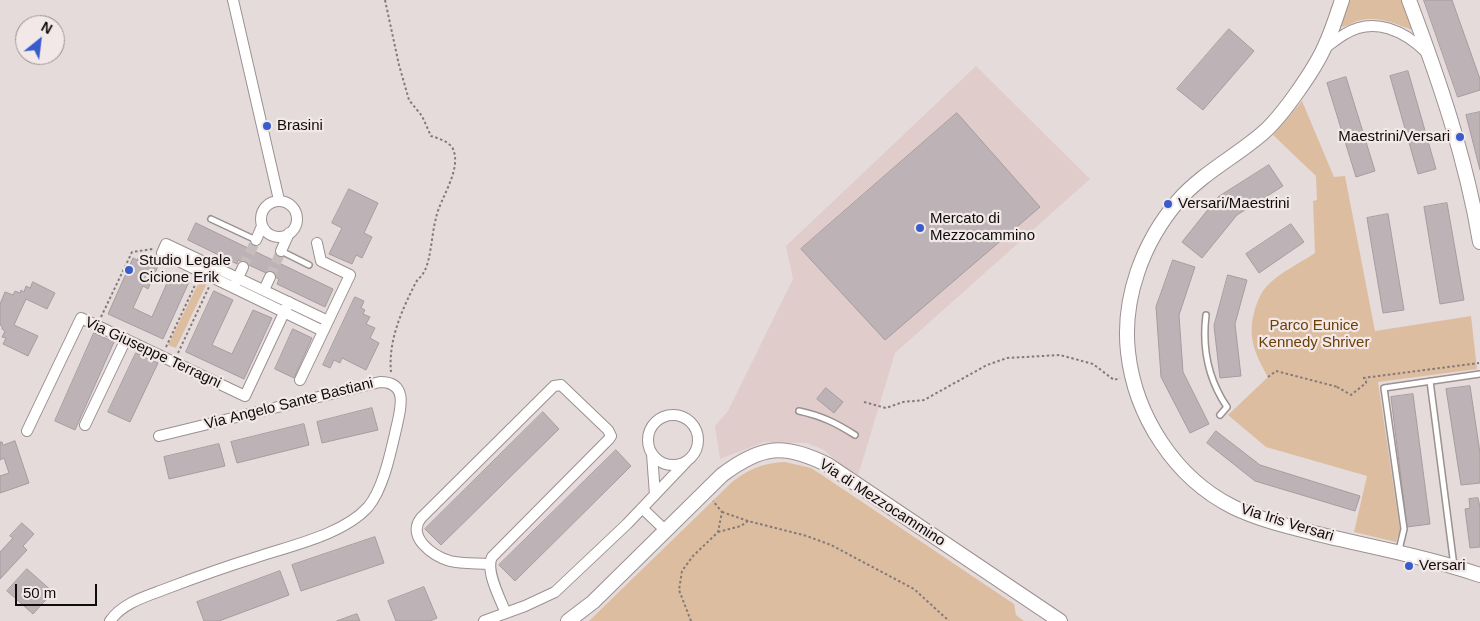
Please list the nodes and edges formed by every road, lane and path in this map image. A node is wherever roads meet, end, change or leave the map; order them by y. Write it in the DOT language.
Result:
graph roads {
  1 [pos="233,0"];
  2 [pos="385,0"];
  3 [pos="1342,0"];
  4 [pos="1410,0"];
  5 [pos="1324,48"];
  6 [pos="1430,55"];
  7 [pos="279,200"];
  8 [pos="212,219"];
  9 [pos="262,226"];
  10 [pos="289,233"];
  11 [pos="256,240"];
  12 [pos="1480,242"];
  13 [pos="317,243"];
  14 [pos="281,252"];
  15 [pos="162,253"];
  16 [pos="309,265"];
  17 [pos="243,267"];
  18 [pos="204,268"];
  19 [pos="270,277"];
  20 [pos="213,278"];
  21 [pos="235,283"];
  22 [pos="264,290"];
  23 [pos="286,307"];
  24 [pos="1206,315"];
  25 [pos="96,325"];
  26 [pos="325,326"];
  27 [pos="126,339"];
  28 [pos="162,356"];
  29 [pos="174,362"];
  30 [pos="1479,363"];
  31 [pos="1480,374"];
  32 [pos="1268,377"];
  33 [pos="300,380"];
  34 [pos="1114,380"];
  35 [pos="1430,381"];
  36 [pos="1334,386"];
  37 [pos="1338,387"];
  38 [pos="399,391"];
  39 [pos="244,396"];
  40 [pos="864,402"];
  41 [pos="799,411"];
  42 [pos="249,414"];
  43 [pos="1220,415"];
  44 [pos="86,425"];
  45 [pos="27,431"];
  46 [pos="855,435"];
  47 [pos="159,436"];
  48 [pos="652,454"];
  49 [pos="687,461"];
  50 [pos="705,492"];
  51 [pos="655,495"];
  52 [pos="642,508"];
  53 [pos="722,512"];
  54 [pos="748,521"];
  55 [pos="665,530"];
  56 [pos="718,532"];
  57 [pos="1399,553"];
  58 [pos="489,564"];
  59 [pos="1454,566"];
  60 [pos="1480,574"];
  61 [pos="506,613"];
  62 [pos="110,621"];
  63 [pos="484,621"];
  64 [pos="568,621"];
  65 [pos="691,621"];
  66 [pos="949,621"];
  67 [pos="1060,621"];
  1 -- 7 [label="street"];
  2 -- 38 [label="path"];
  3 -- 5 [label="street, Via Iris Versari"];
  4 -- 6 [label="street"];
  5 -- 6 [label="street"];
  5 -- 57 [label="street, Via Iris Versari"];
  6 -- 12 [label="street"];
  7 -- 9 [label="street"];
  7 -- 10 [label="street"];
  8 -- 11 [label="lane"];
  9 -- 10 [label="street"];
  9 -- 11 [label="street"];
  10 -- 14 [label="street"];
  13 -- 26 [label="street"];
  14 -- 16 [label="lane"];
  15 -- 18 [label="street"];
  15 -- 25 [label="path"];
  17 -- 21 [label="street"];
  18 -- 20 [label="street"];
  18 -- 21 [label="street"];
  18 -- 28 [label="path"];
  19 -- 22 [label="street"];
  20 -- 21 [label="street"];
  20 -- 29 [label="path"];
  21 -- 22 [label="street"];
  21 -- 23 [label="street"];
  22 -- 23 [label="street"];
  23 -- 26 [label="street"];
  23 -- 39 [label="street"];
  24 -- 43 [label="lane"];
  25 -- 27 [label="street, Via Giuseppe Terragni"];
  25 -- 45 [label="street, Via Giuseppe Terragni"];
  26 -- 33 [label="street"];
  27 -- 28 [label="street, Via Giuseppe Terragni"];
  27 -- 44 [label="street"];
  28 -- 29 [label="street, Via Giuseppe Terragni"];
  29 -- 39 [label="street, Via Giuseppe Terragni"];
  30 -- 36 [label="path"];
  31 -- 35 [label="lane"];
  32 -- 36 [label="path"];
  34 -- 40 [label="path"];
  35 -- 57 [label="lane"];
  35 -- 59 [label="lane"];
  36 -- 37 [label="path"];
  38 -- 42 [label="street, Via Angelo Sante Bastiani"];
  38 -- 62 [label="street"];
  39 -- 42 [label="street"];
  41 -- 46 [label="lane"];
  42 -- 47 [label="street, Via Angelo Sante Bastiani"];
  48 -- 49 [label="street"];
  48 -- 49 [label="street"];
  48 -- 51 [label="street"];
  49 -- 51 [label="street"];
  50 -- 53 [label="path"];
  50 -- 55 [label="street, Via di Mezzocammino"];
  50 -- 67 [label="street, Via di Mezzocammino"];
  51 -- 52 [label="street"];
  52 -- 55 [label="street"];
  52 -- 61 [label="street"];
  53 -- 54 [label="path"];
  53 -- 56 [label="path"];
  54 -- 56 [label="path"];
  54 -- 66 [label="path"];
  55 -- 64 [label="street, Via di Mezzocammino"];
  56 -- 65 [label="path"];
  57 -- 59 [label="street, Via Iris Versari"];
  58 -- 58 [label="street"];
  58 -- 61 [label="street"];
  59 -- 60 [label="street, Via Iris Versari"];
  61 -- 63 [label="street"];
}
